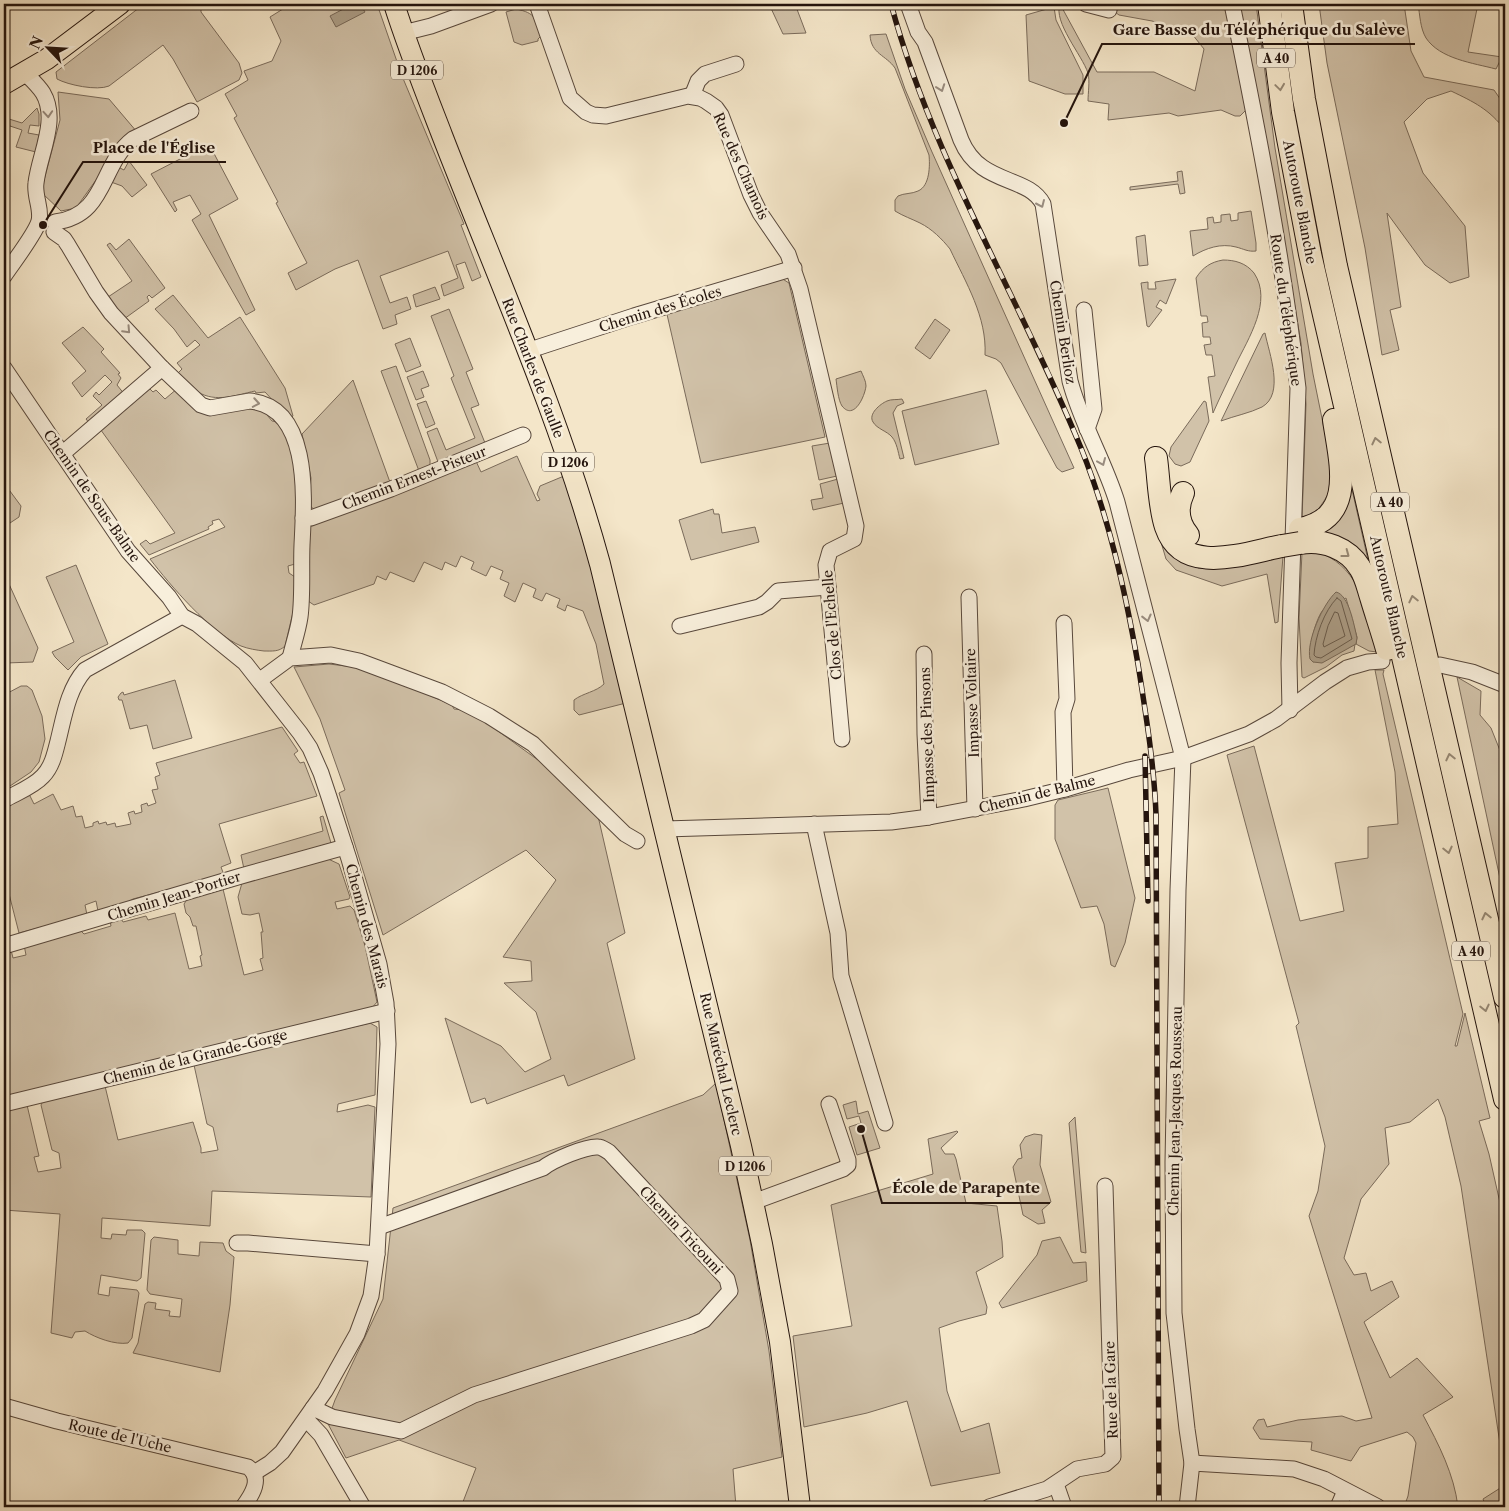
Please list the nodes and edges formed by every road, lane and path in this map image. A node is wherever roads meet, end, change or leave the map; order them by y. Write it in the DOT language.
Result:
graph roads {
  1 [pos="120,4"];
  2 [pos="394,4"];
  3 [pos="491,4"];
  4 [pos="537,4"];
  5 [pos="908,4"];
  6 [pos="1086,4"];
  7 [pos="1232,4"];
  8 [pos="1269,4"];
  9 [pos="1291,4"];
  10 [pos="1109,10"];
  11 [pos="403,33"];
  12 [pos="736,64"];
  13 [pos="25,73"];
  14 [pos="4,84"];
  15 [pos="692,96"];
  16 [pos="191,112"];
  17 [pos="40,214"];
  18 [pos="54,227"];
  19 [pos="36,230"];
  20 [pos="1310,254"];
  21 [pos="794,268"];
  22 [pos="4,276"];
  23 [pos="1084,310"];
  24 [pos="527,351"];
  25 [pos="4,368"];
  26 [pos="162,368"];
  27 [pos="1088,429"];
  28 [pos="523,435"];
  29 [pos="62,454"];
  30 [pos="1156,458"];
  31 [pos="1183,493"];
  32 [pos="303,518"];
  33 [pos="856,526"];
  34 [pos="1291,538"];
  35 [pos="828,587"];
  36 [pos="969,596"];
  37 [pos="182,616"];
  38 [pos="1064,623"];
  39 [pos="680,626"];
  40 [pos="924,654"];
  41 [pos="290,658"];
  42 [pos="1382,661"];
  43 [pos="1440,665"];
  44 [pos="260,680"];
  45 [pos="1505,685"];
  46 [pos="1290,710"];
  47 [pos="842,739"];
  48 [pos="1183,758"];
  49 [pos="1065,789"];
  50 [pos="4,800"];
  51 [pos="1437,802"];
  52 [pos="975,809"];
  53 [pos="929,817"];
  54 [pos="814,824"];
  55 [pos="665,829"];
  56 [pos="637,841"];
  57 [pos="345,847"];
  58 [pos="4,946"];
  59 [pos="1505,997"];
  60 [pos="387,1011"];
  61 [pos="1505,1099"];
  62 [pos="4,1104"];
  63 [pos="829,1104"];
  64 [pos="885,1123"];
  65 [pos="1105,1186"];
  66 [pos="753,1202"];
  67 [pos="379,1227"];
  68 [pos="237,1243"];
  69 [pos="378,1254"];
  70 [pos="4,1406"];
  71 [pos="310,1414"];
  72 [pos="1192,1463"];
  73 [pos="254,1473"];
  74 [pos="1056,1484"];
  75 [pos="1346,1491"];
  76 [pos="244,1507"];
  77 [pos="362,1507"];
  78 [pos="800,1507"];
  79 [pos="988,1507"];
  80 [pos="1064,1507"];
  81 [pos="1187,1507"];
  82 [pos="1338,1507"];
  83 [pos="1378,1507"];
  1 -- 13 [label="main road"];
  2 -- 11 [label="main road, Rue Charles de Gaulle / D 1206"];
  3 -- 11 [label="street"];
  4 -- 15 [label="street"];
  5 -- 27 [label="street, Chemin Berlioz, one-way"];
  6 -- 10 [label="street"];
  7 -- 46 [label="street, Route du Téléphérique"];
  8 -- 20 [label="highway, Autoroute Blanche / A 40, one-way"];
  59 -- 9 [label="highway, Autoroute Blanche / A 40, one-way"];
  11 -- 24 [label="main road, Rue Charles de Gaulle / D 1206"];
  12 -- 15 [label="street"];
  13 -- 14 [label="main road"];
  13 -- 17 [label="street, one-way"];
  15 -- 21 [label="street, Rue des Chamois"];
  16 -- 18 [label="street"];
  17 -- 18 [label="street"];
  17 -- 19 [label="street"];
  18 -- 19 [label="street"];
  18 -- 26 [label="street, one-way"];
  19 -- 22 [label="street"];
  20 -- 34 [label="highway"];
  20 -- 51 [label="highway, Autoroute Blanche / A 40"];
  21 -- 24 [label="street, Chemin des Écoles"];
  21 -- 33 [label="street, Rue des Chamois"];
  23 -- 27 [label="street"];
  24 -- 55 [label="main road, Rue Charles de Gaulle / D 1206"];
  25 -- 29 [label="street, Chemin de Sous-Balme"];
  26 -- 29 [label="street"];
  26 -- 32 [label="street, one-way"];
  27 -- 48 [label="street, Chemin Berlioz, one-way"];
  28 -- 32 [label="street, Chemin Ernest-Pisteur"];
  29 -- 37 [label="street, Chemin de Sous-Balme"];
  30 -- 34 [label="highway"];
  31 -- 34 [label="highway"];
  32 -- 41 [label="street"];
  33 -- 35 [label="street, Clos de l'Echelle"];
  34 -- 51 [label="highway, one-way"];
  35 -- 39 [label="street"];
  35 -- 47 [label="street, Clos de l'Echelle"];
  36 -- 52 [label="street, Impasse Voltaire"];
  37 -- 44 [label="street, Chemin de Sous-Balme"];
  37 -- 50 [label="street"];
  38 -- 49 [label="street"];
  40 -- 53 [label="street, Impasse des Pinsons"];
  41 -- 44 [label="street"];
  41 -- 56 [label="street"];
  42 -- 46 [label="street, Chemin de Balme"];
  43 -- 45 [label="street"];
  44 -- 57 [label="street, Chemin des Marais"];
  46 -- 48 [label="street, Chemin de Balme"];
  48 -- 49 [label="street, Chemin de Balme"];
  48 -- 72 [label="street, Chemin Jean-Jacques Rousseau"];
  49 -- 52 [label="street, Chemin de Balme"];
  51 -- 61 [label="highway, Autoroute Blanche / A 40, one-way"];
  52 -- 53 [label="street, Chemin de Balme"];
  53 -- 54 [label="street, Chemin de Balme"];
  54 -- 55 [label="street, Chemin de Balme"];
  54 -- 64 [label="street"];
  55 -- 66 [label="main road, Rue Maréchal Leclerc / D 1206"];
  57 -- 58 [label="street, Chemin Jean-Portier"];
  57 -- 60 [label="street, Chemin des Marais"];
  60 -- 62 [label="street, Chemin de la Grande-Gorge"];
  60 -- 67 [label="street, Chemin des Marais"];
  63 -- 66 [label="street"];
  65 -- 74 [label="street, Rue de la Gare"];
  66 -- 78 [label="main road, Rue Maréchal Leclerc / D 1206"];
  67 -- 69 [label="street, Chemin des Marais"];
  67 -- 71 [label="street, Chemin Tricouni"];
  68 -- 69 [label="street"];
  69 -- 71 [label="street, Chemin des Marais"];
  70 -- 73 [label="street, Route de l'Uche"];
  71 -- 73 [label="street, Chemin des Marais"];
  71 -- 77 [label="street"];
  72 -- 75 [label="street"];
  72 -- 81 [label="street, Chemin Jean-Jacques Rousseau"];
  73 -- 76 [label="street"];
  74 -- 79 [label="street, Rue de la Gare"];
  74 -- 80 [label="street"];
  75 -- 82 [label="street"];
  75 -- 83 [label="street"];
}
